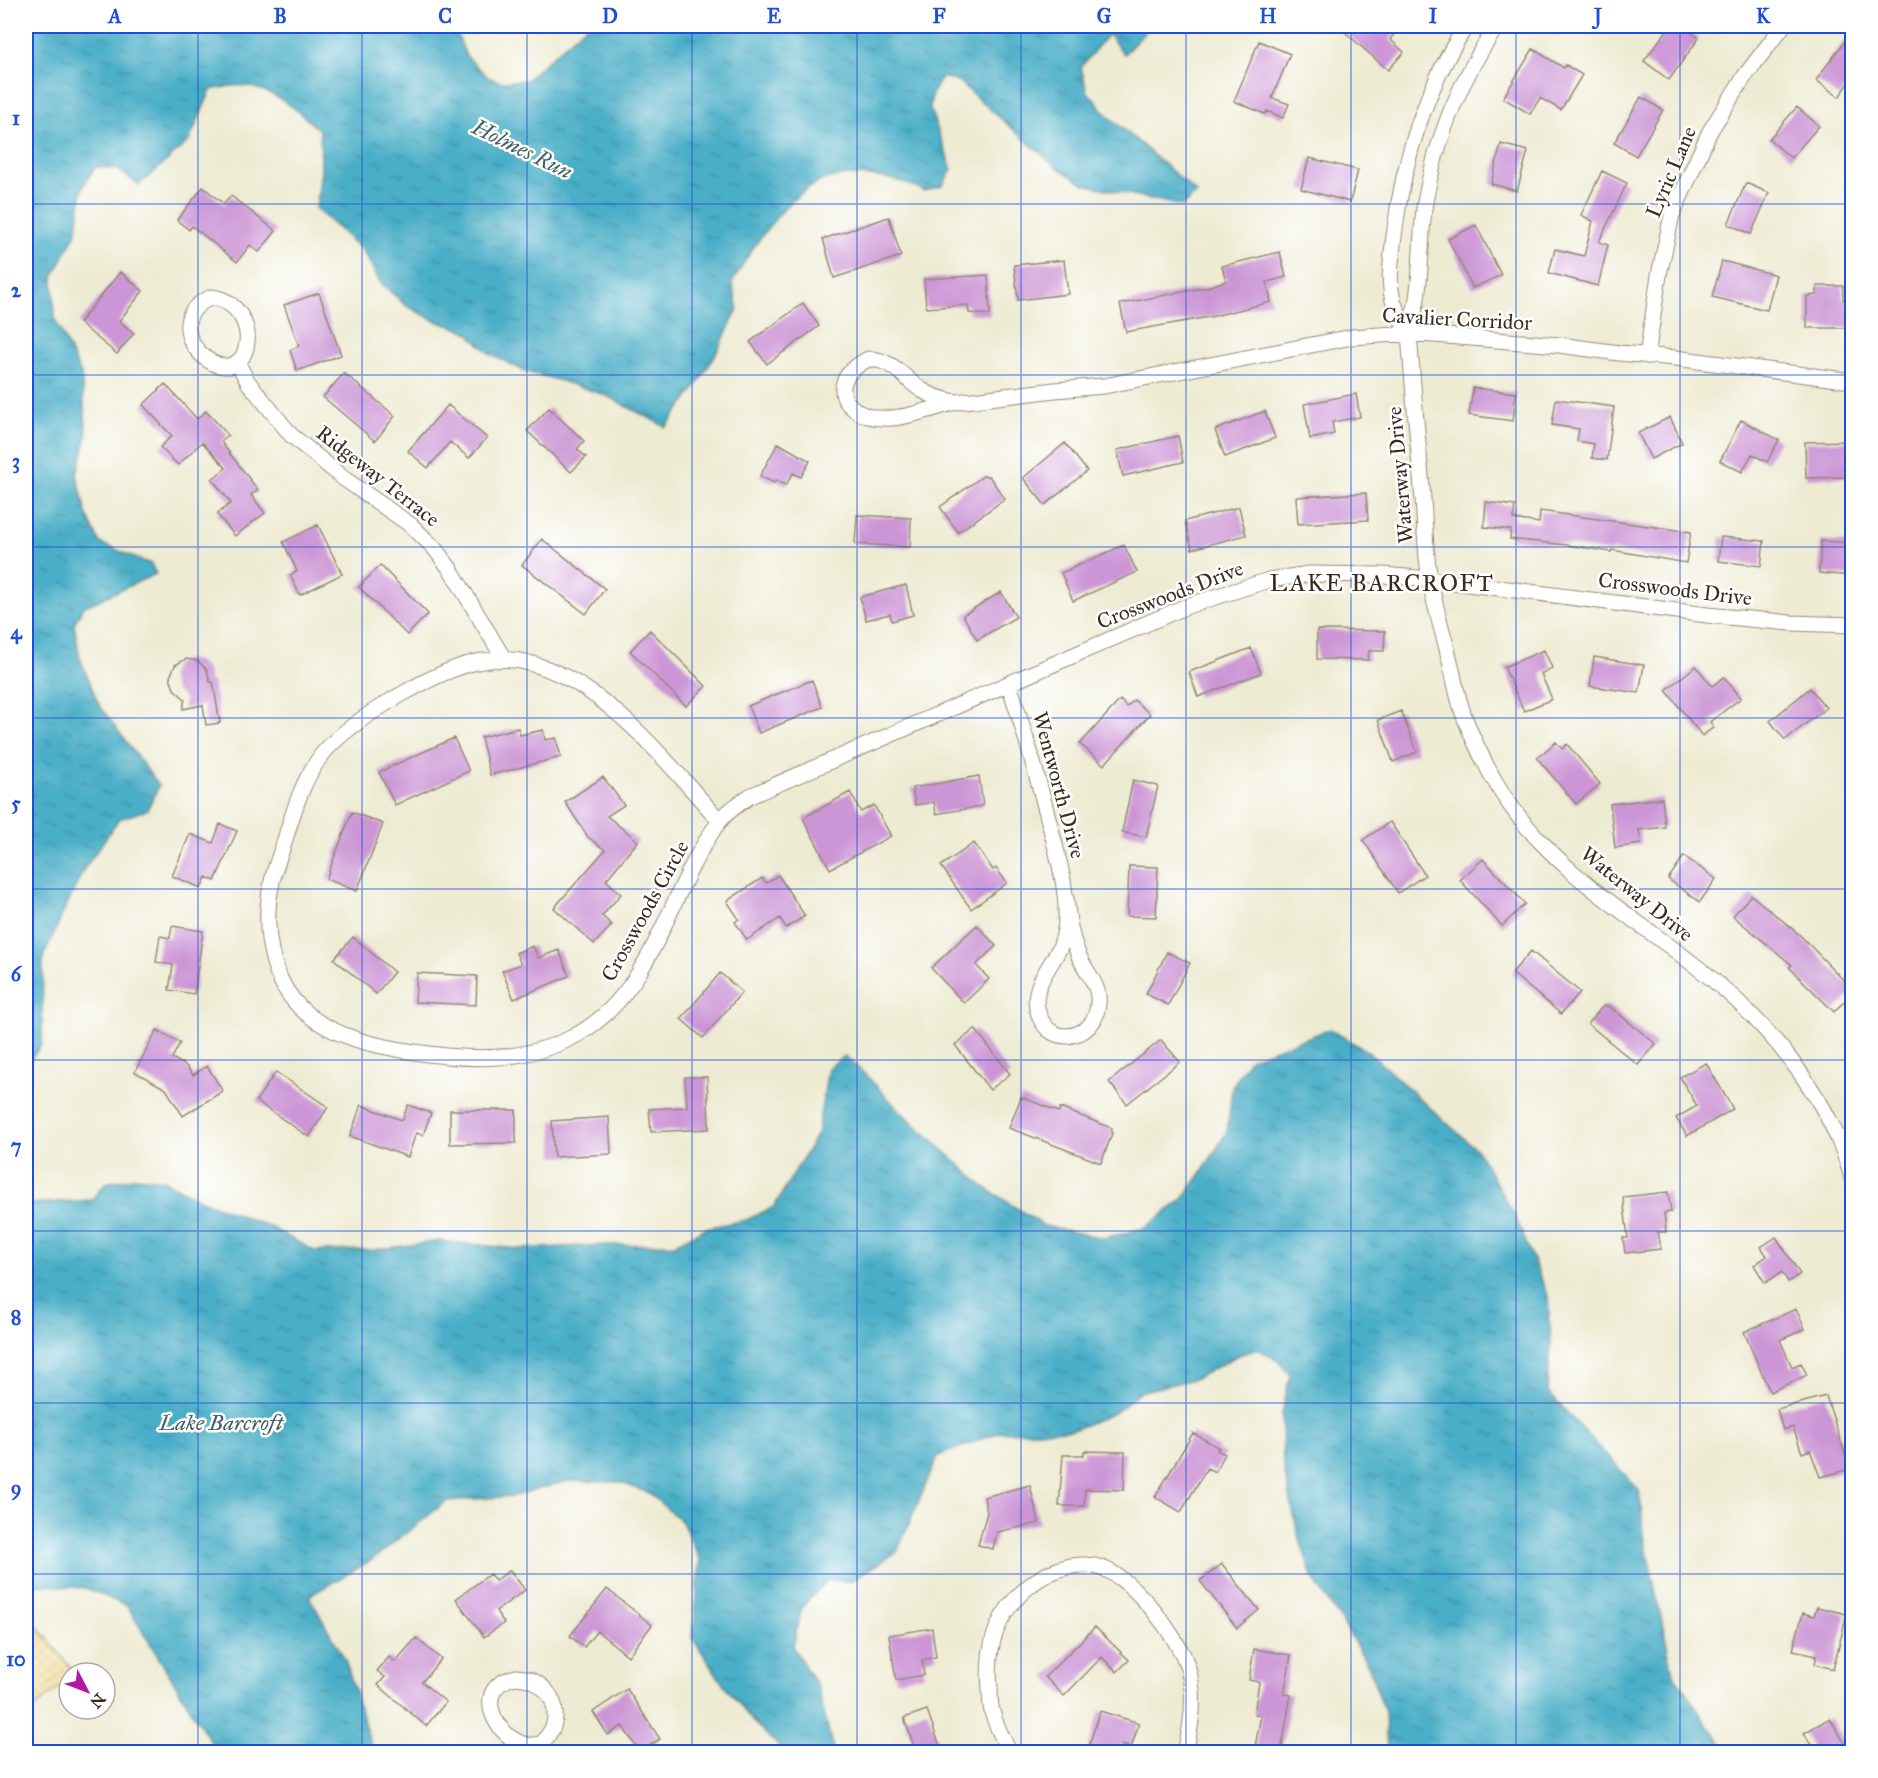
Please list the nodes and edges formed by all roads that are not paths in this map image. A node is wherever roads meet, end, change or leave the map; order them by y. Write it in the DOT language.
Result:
graph roads {
  1 [pos="1466,26"];
  2 [pos="1497,26"];
  3 [pos="1783,26"];
  4 [pos="1408,333"];
  5 [pos="1647,356"];
  6 [pos="237,362"];
  7 [pos="1852,381"];
  8 [pos="956,402"];
  9 [pos="1430,579"];
  10 [pos="1852,625"];
  11 [pos="504,660"];
  12 [pos="1009,684"];
  13 [pos="720,821"];
  14 [pos="1066,898"];
  15 [pos="1852,1178"];
  16 [pos="545,1748"];
  17 [pos="1009,1752"];
  18 [pos="1185,1752"];
  1 -- 4 [label="street, Waterway Drive"];
  2 -- 4 [label="street"];
  3 -- 5 [label="street, Lyric Lane"];
  4 -- 5 [label="street, Cavalier Corridor"];
  4 -- 8 [label="street, Cavalier Corridor"];
  4 -- 9 [label="street, Waterway Drive"];
  5 -- 7 [label="street, Cavalier Corridor"];
  6 -- 6 [label="street"];
  6 -- 11 [label="street, Ridgeway Terrace"];
  8 -- 8 [label="street, Cavalier Corridor"];
  9 -- 10 [label="street, Crosswoods Drive"];
  9 -- 12 [label="street, Crosswoods Drive"];
  9 -- 15 [label="street, Waterway Drive"];
  11 -- 13 [label="street, Crosswoods Circle"];
  11 -- 13 [label="street, Crosswoods Circle"];
  12 -- 13 [label="street, Crosswoods Drive"];
  12 -- 14 [label="street, Wentworth Drive"];
  14 -- 14 [label="street, Wentworth Drive"];
  16 -- 16 [label="street"];
  17 -- 18 [label="street"];
}
